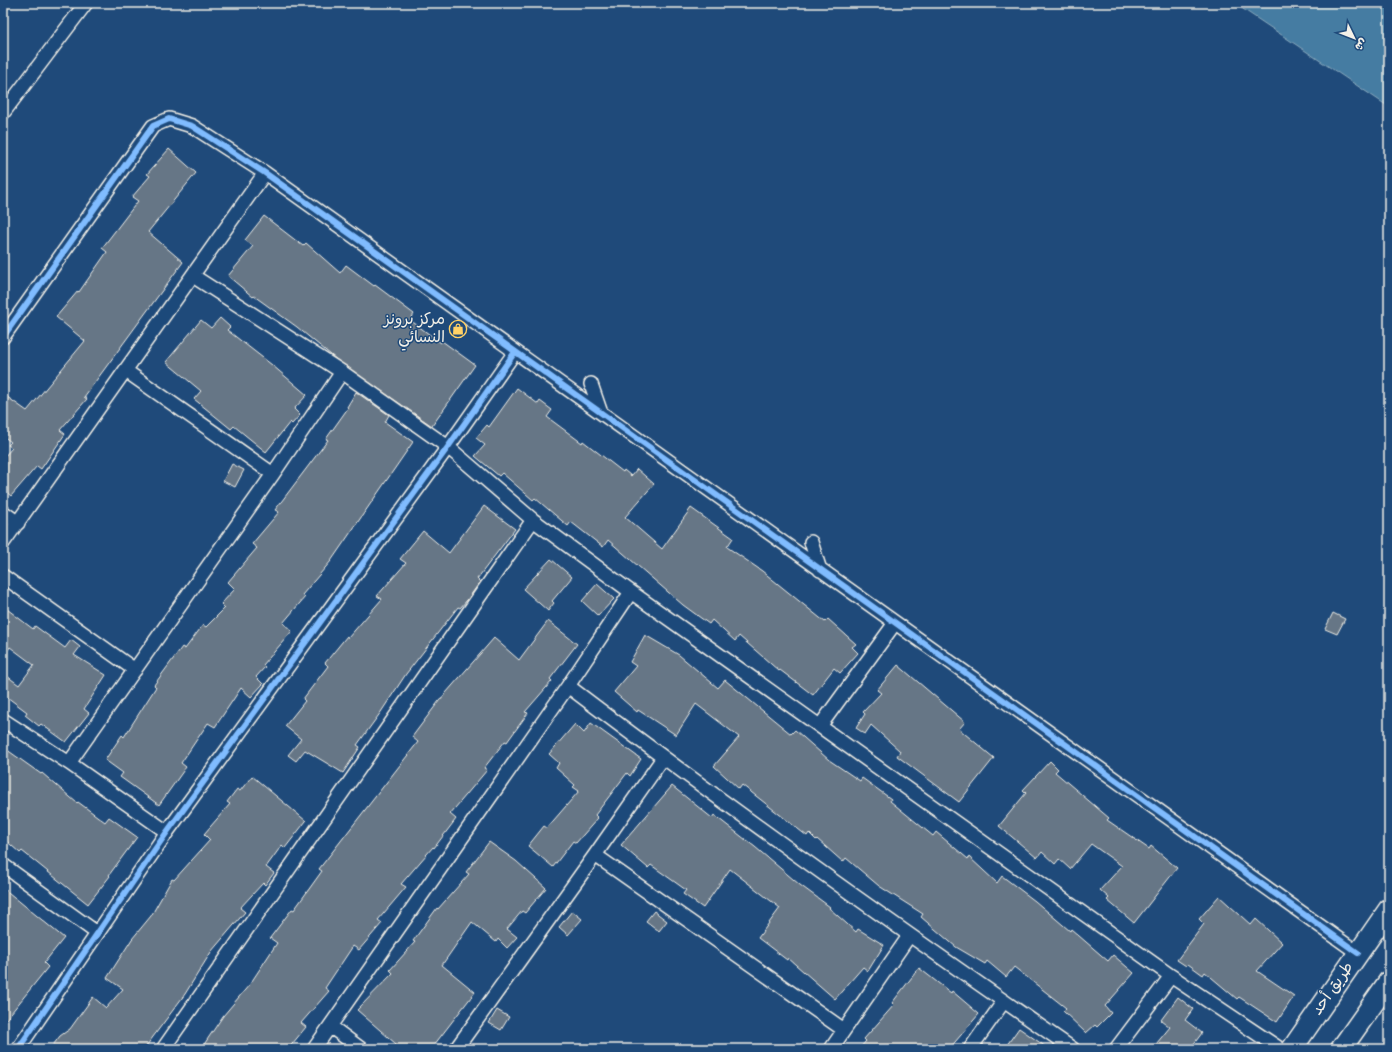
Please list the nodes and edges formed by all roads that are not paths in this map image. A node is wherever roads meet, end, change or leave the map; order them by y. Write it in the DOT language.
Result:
graph roads {
  1 [pos="86,3"];
  2 [pos="3,113"];
  3 [pos="265,173"];
  4 [pos="193,276"];
  5 [pos="5,330"];
  6 [pos="515,352"];
  7 [pos="126,371"];
  8 [pos="342,372"];
  9 [pos="591,384"];
  10 [pos="601,413"];
  11 [pos="448,447"];
  12 [pos="273,474"];
  13 [pos="3,512"];
  14 [pos="532,520"];
  15 [pos="18,522"];
  16 [pos="811,542"];
  17 [pos="3,544"];
  18 [pos="820,570"];
  19 [pos="3,576"];
  20 [pos="631,592"];
  21 [pos="894,623"];
  22 [pos="135,670"];
  23 [pos="568,686"];
  24 [pos="3,720"];
  25 [pos="820,726"];
  26 [pos="663,758"];
  27 [pos="69,762"];
  28 [pos="167,832"];
  29 [pos="596,855"];
  30 [pos="3,865"];
  31 [pos="1389,909"];
  32 [pos="97,933"];
  33 [pos="909,936"];
  34 [pos="1358,953"];
  35 [pos="1171,976"];
  36 [pos="1389,980"];
  37 [pos="1004,1001"];
  38 [pos="330,1026"];
  39 [pos="844,1030"];
  40 [pos="1348,1046"];
  41 [pos="18,1049"];
  42 [pos="163,1049"];
  43 [pos="314,1049"];
  44 [pos="361,1049"];
  45 [pos="456,1049"];
  46 [pos="831,1049"];
  47 [pos="970,1049"];
  48 [pos="1073,1049"];
  49 [pos="1116,1049"];
  50 [pos="1280,1049"];
  51 [pos="1292,1049"];
  1 -- 2 [label="street"];
  3 -- 4 [label="street"];
  3 -- 5 [label="street"];
  3 -- 6 [label="street"];
  4 -- 7 [label="street"];
  4 -- 8 [label="street"];
  6 -- 10 [label="street"];
  6 -- 11 [label="street"];
  7 -- 12 [label="street"];
  7 -- 15 [label="street"];
  8 -- 11 [label="street"];
  8 -- 12 [label="street"];
  9 -- 10 [label="street"];
  10 -- 18 [label="street"];
  11 -- 14 [label="street"];
  11 -- 28 [label="street"];
  12 -- 22 [label="street"];
  13 -- 15 [label="street"];
  14 -- 20 [label="street"];
  14 -- 42 [label="street"];
  15 -- 17 [label="street"];
  16 -- 18 [label="street"];
  18 -- 21 [label="street"];
  19 -- 22 [label="street"];
  20 -- 23 [label="street"];
  20 -- 25 [label="street"];
  21 -- 25 [label="street"];
  21 -- 34 [label="street"];
  22 -- 27 [label="street"];
  23 -- 26 [label="street"];
  23 -- 38 [label="street"];
  24 -- 27 [label="street"];
  25 -- 35 [label="street"];
  26 -- 29 [label="street"];
  26 -- 33 [label="street"];
  27 -- 28 [label="street"];
  28 -- 32 [label="street"];
  29 -- 39 [label="street"];
  29 -- 45 [label="street"];
  30 -- 32 [label="street"];
  31 -- 34 [label="main road, طريق أحد"];
  32 -- 41 [label="street"];
  33 -- 37 [label="street"];
  33 -- 39 [label="street"];
  34 -- 51 [label="main road, طريق أحد"];
  35 -- 49 [label="street"];
  35 -- 50 [label="street"];
  36 -- 40 [label="main road"];
  37 -- 47 [label="street"];
  37 -- 48 [label="street"];
  38 -- 43 [label="street"];
  38 -- 44 [label="street"];
  39 -- 46 [label="street"];
}
